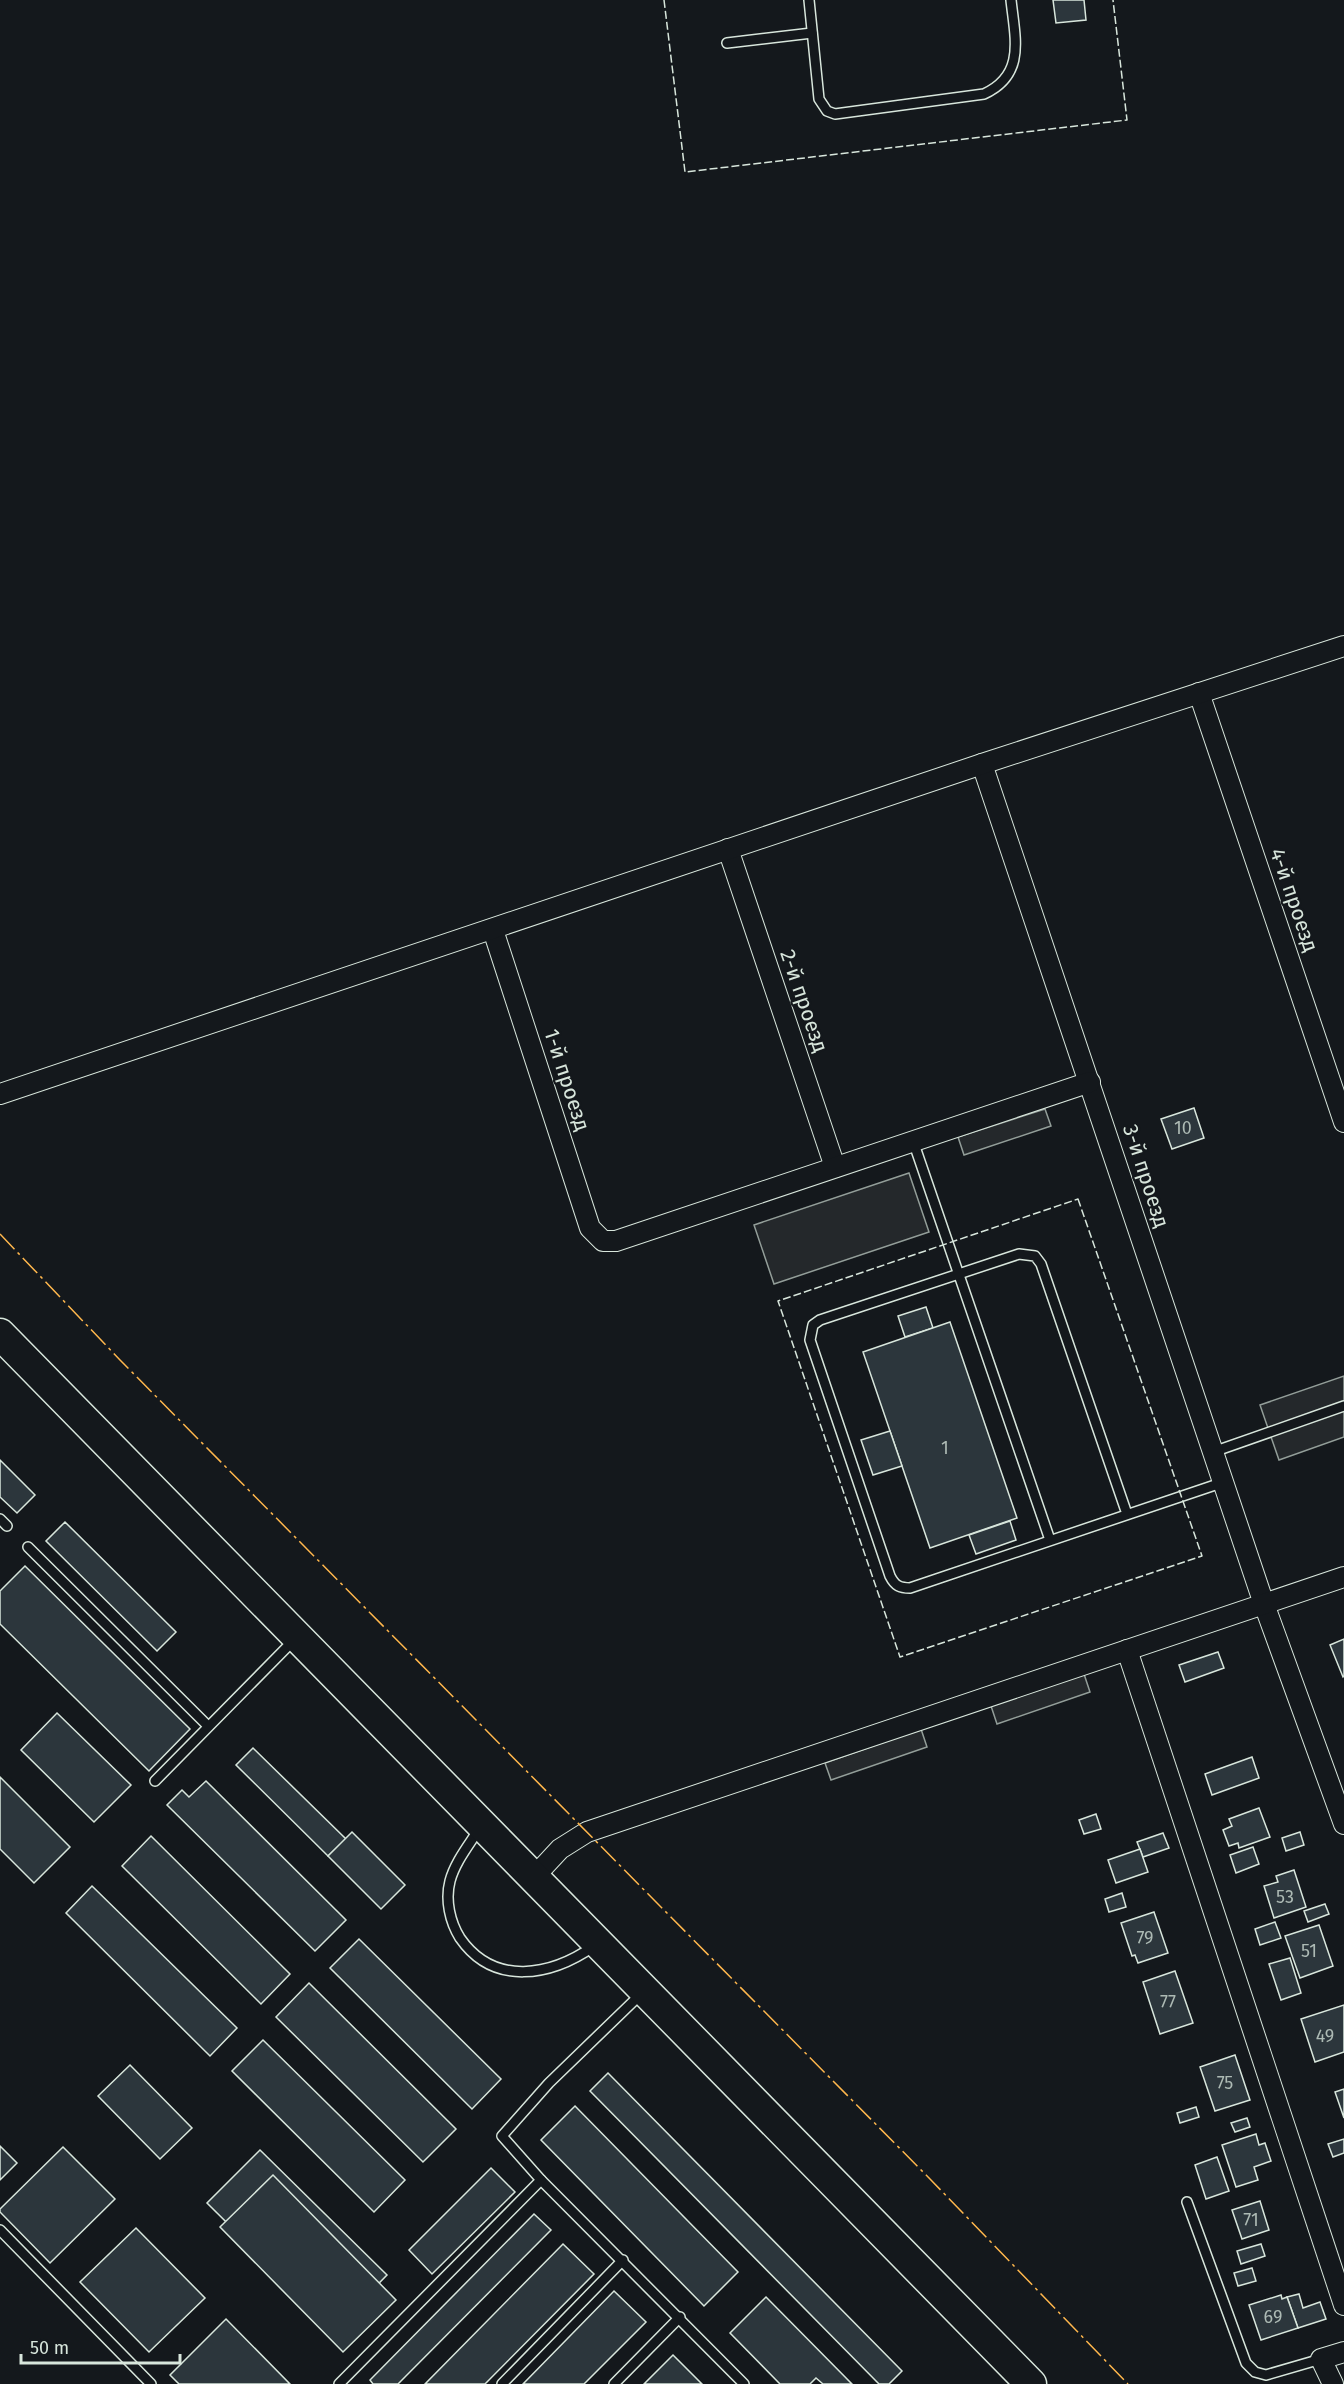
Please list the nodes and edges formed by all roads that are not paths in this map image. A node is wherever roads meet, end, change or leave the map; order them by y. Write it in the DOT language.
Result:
graph roads {
  1 [pos="809,0"];
  2 [pos="1011,0"];
  3 [pos="812,33"];
  4 [pos="727,43"];
  5 [pos="1344,646"];
  6 [pos="1199,693"];
  7 [pos="982,764"];
  8 [pos="728,849"];
  9 [pos="493,930"];
  10 [pos="1089,1082"];
  11 [pos="0,1094"];
  12 [pos="1344,1122"];
  13 [pos="913,1141"];
  14 [pos="835,1167"];
  15 [pos="959,1274"];
  16 [pos="0,1334"];
  17 [pos="1344,1406"];
  18 [pos="1213,1452"];
  19 [pos="1224,1482"];
  20 [pos="1127,1514"];
  21 [pos="1050,1540"];
  22 [pos="28,1547"];
  23 [pos="1344,1577"];
  24 [pos="1264,1604"];
  25 [pos="298,1636"];
  26 [pos="1127,1650"];
  27 [pos="208,1726"];
  28 [pos="155,1781"];
  29 [pos="482,1824"];
  30 [pos="1344,1824"];
  31 [pos="534,1877"];
  32 [pos="599,1942"];
  33 [pos="645,1990"];
  34 [pos="541,2180"];
  35 [pos="1187,2202"];
  36 [pos="0,2230"];
  37 [pos="623,2260"];
  38 [pos="1344,2305"];
  39 [pos="680,2317"];
  40 [pos="1344,2352"];
  41 [pos="1321,2359"];
  42 [pos="738,2382"];
  43 [pos="151,2384"];
  44 [pos="339,2384"];
  45 [pos="502,2384"];
  46 [pos="614,2384"];
  47 [pos="1031,2384"];
  48 [pos="1333,2384"];
  1 -- 3 [label="lane"];
  2 -- 3 [label="lane"];
  3 -- 4 [label="lane"];
  5 -- 6 [label="street"];
  6 -- 7 [label="street"];
  6 -- 12 [label="street, 4-й проезд"];
  7 -- 8 [label="street"];
  7 -- 10 [label="street, 3-й проезд"];
  8 -- 9 [label="street"];
  8 -- 14 [label="street, 2-й проезд"];
  9 -- 11 [label="street"];
  9 -- 14 [label="street, 1-й проезд"];
  10 -- 13 [label="street"];
  10 -- 18 [label="street, 3-й проезд"];
  13 -- 14 [label="street"];
  13 -- 15 [label="lane"];
  15 -- 20 [label="lane"];
  15 -- 21 [label="lane"];
  15 -- 21 [label="lane"];
  16 -- 25 [label="main road"];
  17 -- 18 [label="lane"];
  18 -- 19 [label="street, 3-й проезд"];
  19 -- 20 [label="lane"];
  19 -- 24 [label="street, 3-й проезд"];
  20 -- 21 [label="lane"];
  22 -- 27 [label="lane"];
  23 -- 24 [label="street"];
  24 -- 26 [label="street"];
  24 -- 30 [label="street, 3-й проезд"];
  25 -- 27 [label="lane"];
  25 -- 29 [label="main road"];
  26 -- 31 [label="street"];
  26 -- 38 [label="street"];
  27 -- 28 [label="lane"];
  29 -- 31 [label="main road"];
  29 -- 32 [label="lane"];
  31 -- 32 [label="main road"];
  32 -- 33 [label="main road"];
  33 -- 34 [label="lane"];
  33 -- 47 [label="main road"];
  34 -- 37 [label="lane"];
  34 -- 44 [label="lane"];
  35 -- 41 [label="lane"];
  36 -- 43 [label="lane"];
  37 -- 39 [label="lane"];
  37 -- 45 [label="lane"];
  39 -- 42 [label="lane"];
  39 -- 46 [label="lane"];
  40 -- 41 [label="street"];
  41 -- 48 [label="street"];
}
